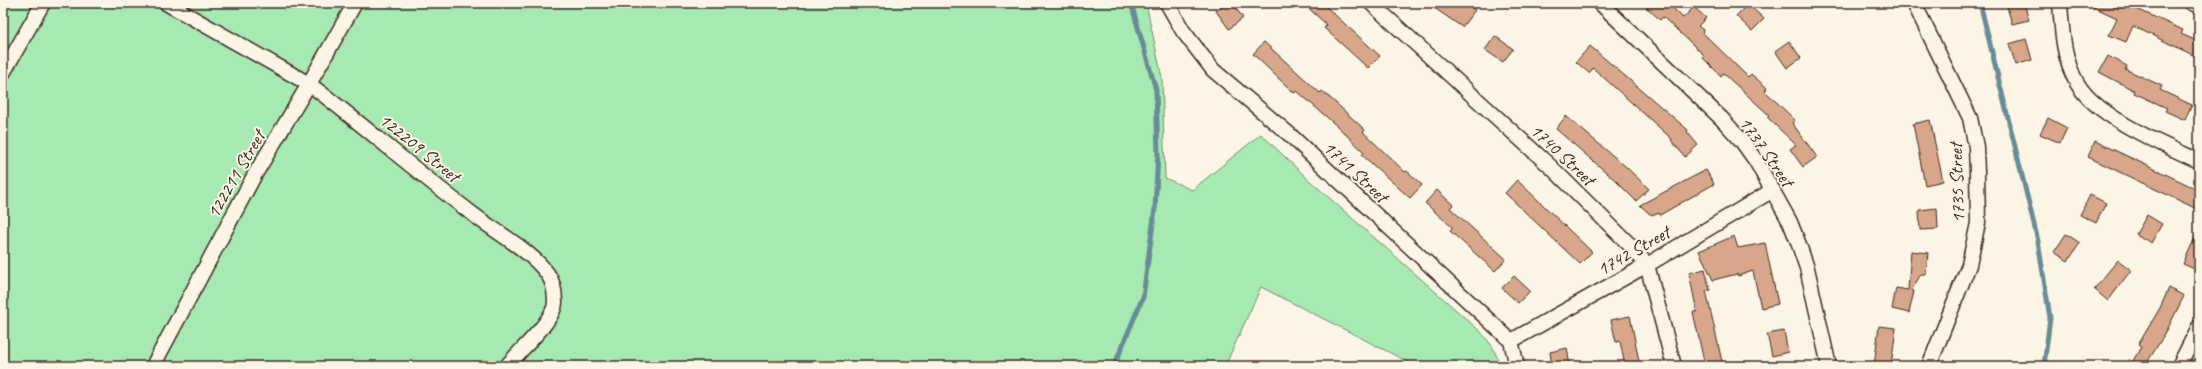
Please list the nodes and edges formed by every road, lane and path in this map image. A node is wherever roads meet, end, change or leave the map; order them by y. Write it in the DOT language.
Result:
graph roads {
  1 [pos="43,3"];
  2 [pos="166,3"];
  3 [pos="355,3"];
  4 [pos="1167,3"];
  5 [pos="1371,3"];
  6 [pos="1601,3"];
  7 [pos="1914,3"];
  8 [pos="2060,3"];
  9 [pos="2192,3"];
  10 [pos="2199,6"];
  11 [pos="3,73"];
  12 [pos="309,84"];
  13 [pos="2199,161"];
  14 [pos="1773,190"];
  15 [pos="1647,265"];
  16 [pos="2199,327"];
  17 [pos="1511,341"];
  18 [pos="152,366"];
  19 [pos="507,366"];
  20 [pos="1517,366"];
  21 [pos="1674,366"];
  22 [pos="1829,366"];
  23 [pos="1929,366"];
  24 [pos="2179,366"];
  1 -- 11 [label="street"];
  2 -- 12 [label="street, 122209 Street"];
  3 -- 12 [label="street, 122211 Street"];
  4 -- 17 [label="street, 1741 Street"];
  5 -- 15 [label="street, 1740 Street"];
  6 -- 14 [label="street, 1737 Street"];
  7 -- 23 [label="street, 1735 Street"];
  8 -- 13 [label="street"];
  9 -- 10 [label="street"];
  12 -- 18 [label="street, 122211 Street"];
  12 -- 19 [label="street, 122209 Street"];
  14 -- 15 [label="street, 1742 Street"];
  14 -- 22 [label="street, 1737 Street"];
  15 -- 17 [label="street, 1742 Street"];
  15 -- 21 [label="street, 1740 Street"];
  16 -- 24 [label="street"];
  17 -- 20 [label="street"];
}
